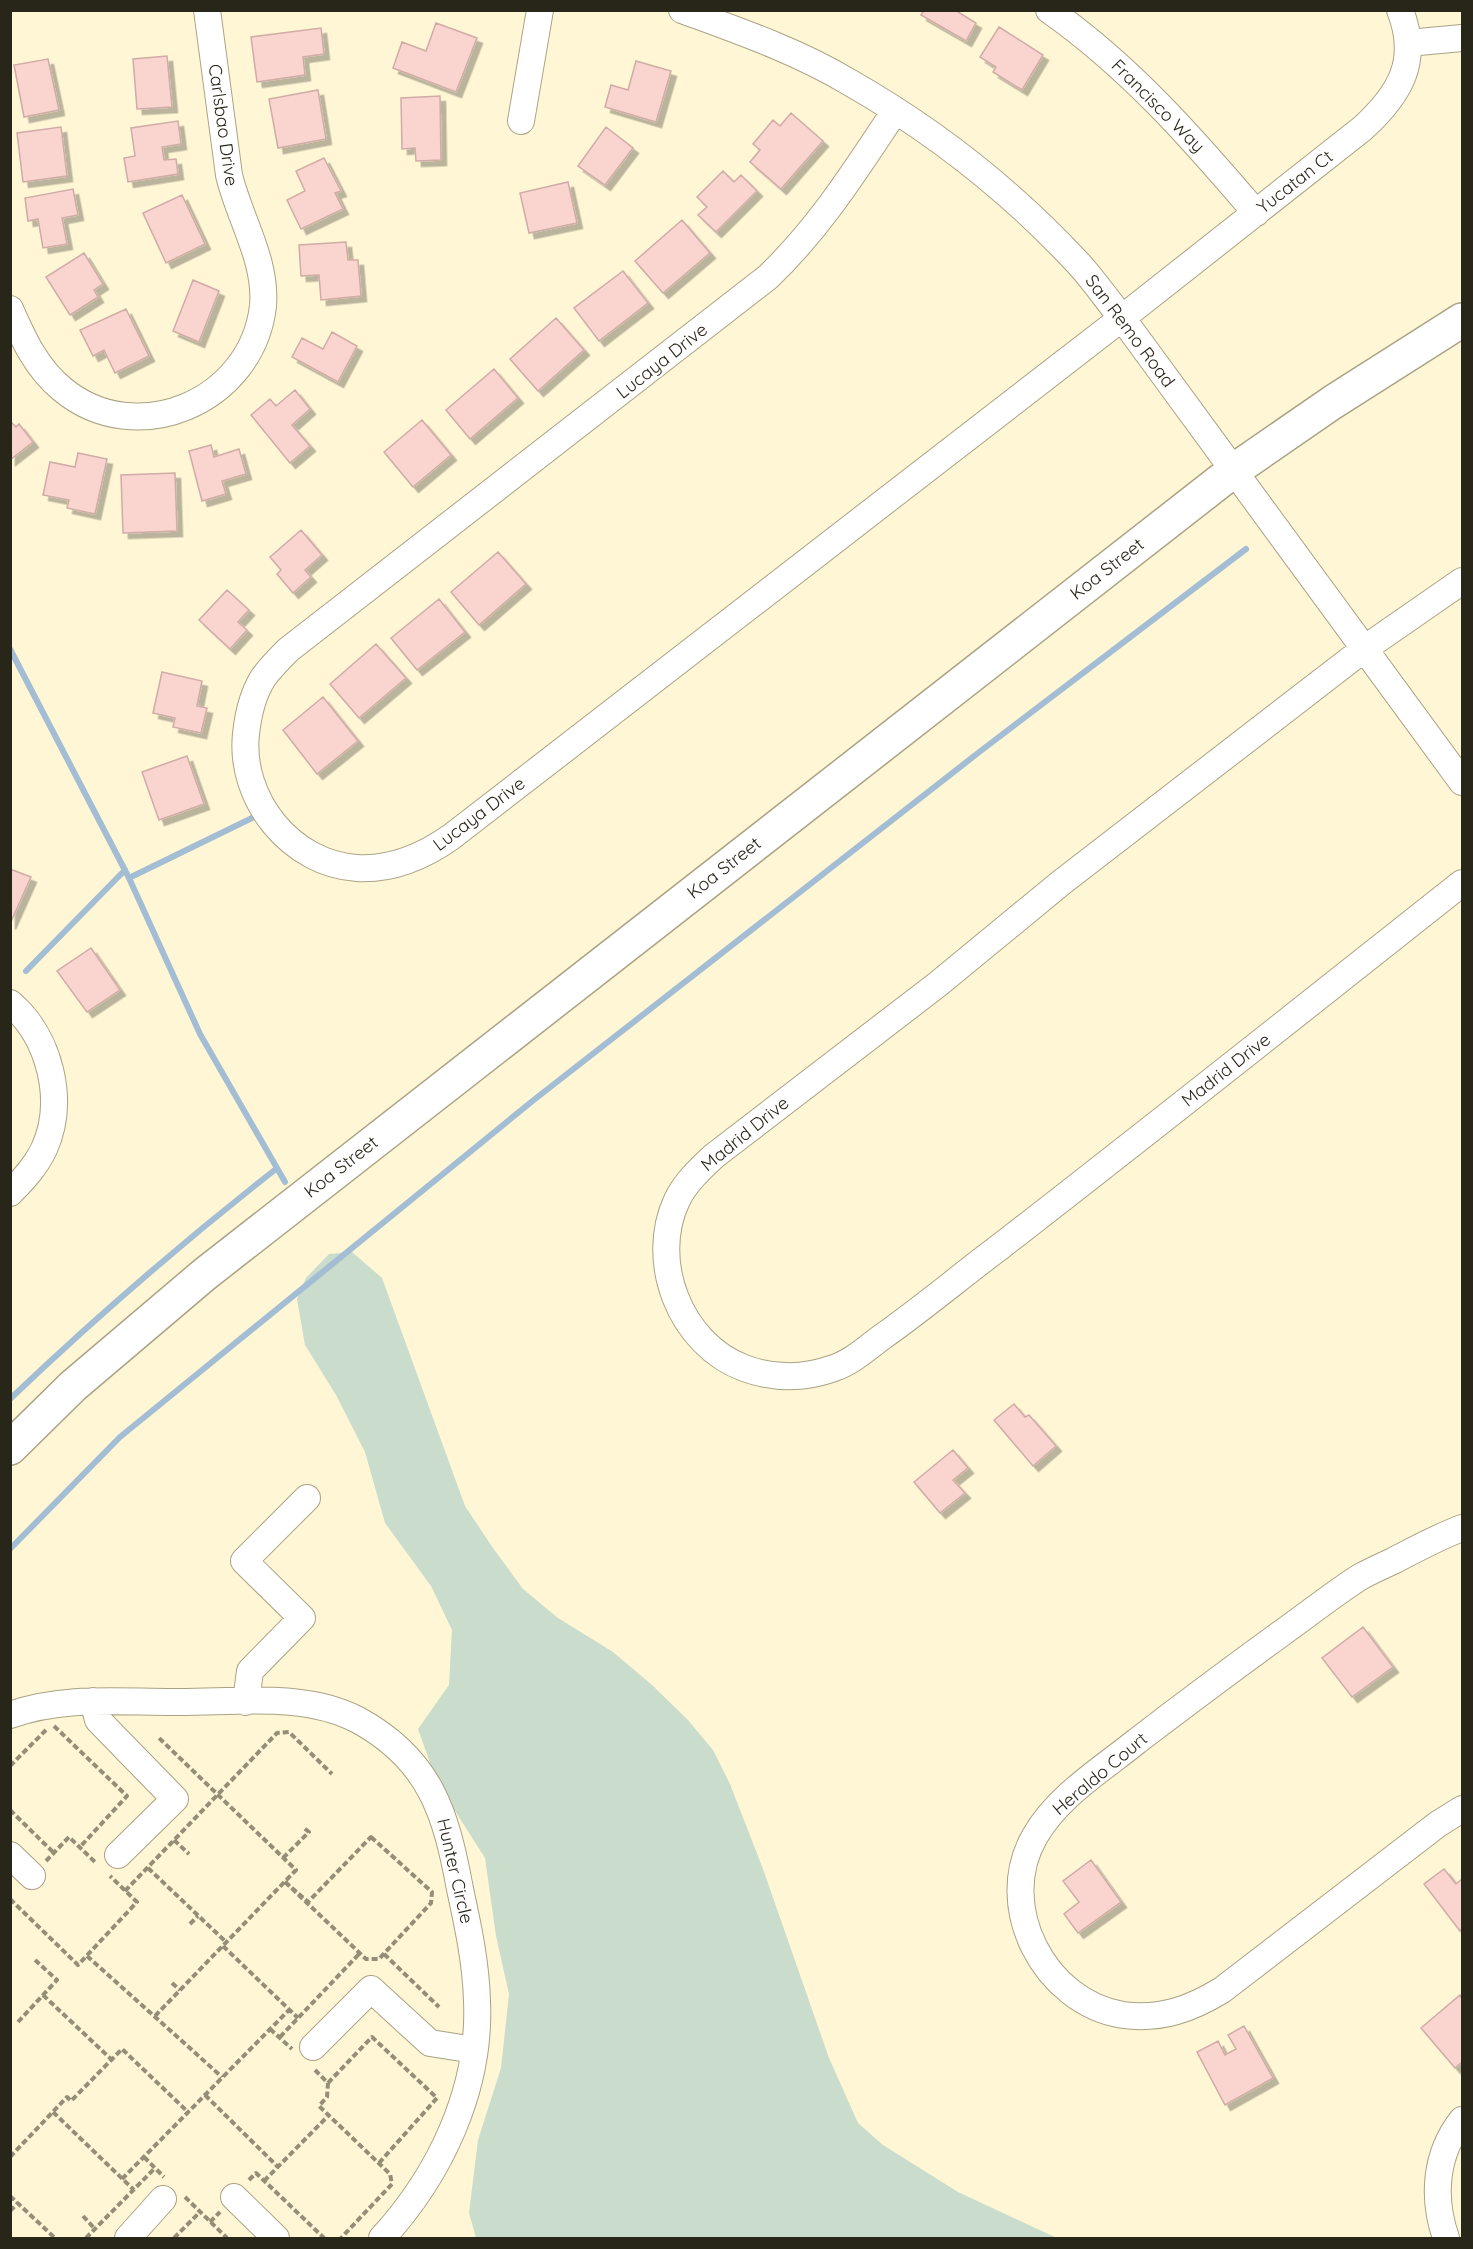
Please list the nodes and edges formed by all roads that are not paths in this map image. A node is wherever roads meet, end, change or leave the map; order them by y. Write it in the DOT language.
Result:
graph roads {
  1 [pos="207,10"];
  2 [pos="540,10"];
  3 [pos="682,10"];
  4 [pos="1049,10"];
  5 [pos="1400,10"];
  6 [pos="1462,38"];
  7 [pos="1408,43"];
  8 [pos="895,111"];
  9 [pos="521,122"];
  10 [pos="1256,213"];
  11 [pos="10,309"];
  12 [pos="1122,318"];
  13 [pos="1462,321"];
  14 [pos="1233,471"];
  15 [pos="1462,581"];
  16 [pos="1364,649"];
  17 [pos="1462,782"];
  18 [pos="1462,883"];
  19 [pos="10,1003"];
  20 [pos="10,1193"];
  21 [pos="10,1448"];
  22 [pos="307,1498"];
  23 [pos="1462,1528"];
  24 [pos="93,1701"];
  25 [pos="246,1702"];
  26 [pos="10,1715"];
  27 [pos="1462,1809"];
  28 [pos="10,1855"];
  29 [pos="118,1855"];
  30 [pos="32,1876"];
  31 [pos="474,2050"];
  32 [pos="307,2056"];
  33 [pos="1462,2120"];
  34 [pos="234,2197"];
  35 [pos="163,2199"];
  36 [pos="390,2236"];
  37 [pos="128,2238"];
  38 [pos="276,2238"];
  39 [pos="1446,2238"];
  1 -- 11 [label="street, Carlsbao Drive"];
  2 -- 9 [label="street"];
  3 -- 8 [label="street, San Remo Road"];
  4 -- 10 [label="street, Francisco Way"];
  5 -- 7 [label="street, Yucatan Ct"];
  6 -- 7 [label="street"];
  7 -- 10 [label="street, Yucatan Ct"];
  8 -- 12 [label="street, San Remo Road"];
  8 -- 12 [label="street, Lucaya Drive"];
  10 -- 12 [label="street, Yucatan Ct"];
  12 -- 14 [label="street, San Remo Road"];
  13 -- 14 [label="main road, Koa Street"];
  14 -- 16 [label="street, San Remo Road"];
  14 -- 21 [label="main road, Koa Street"];
  15 -- 16 [label="street, Madrid Drive"];
  16 -- 17 [label="street, San Remo Road"];
  16 -- 18 [label="street, Madrid Drive"];
  19 -- 20 [label="street"];
  22 -- 25 [label="street"];
  23 -- 27 [label="street, Heraldo Court"];
  24 -- 25 [label="street, Hunter Circle"];
  24 -- 26 [label="street, Hunter Circle"];
  24 -- 29 [label="street"];
  25 -- 31 [label="street, Hunter Circle"];
  28 -- 30 [label="street"];
  31 -- 32 [label="street"];
  31 -- 36 [label="street, Hunter Circle"];
  33 -- 39 [label="street"];
  34 -- 38 [label="street"];
  35 -- 37 [label="street"];
}
